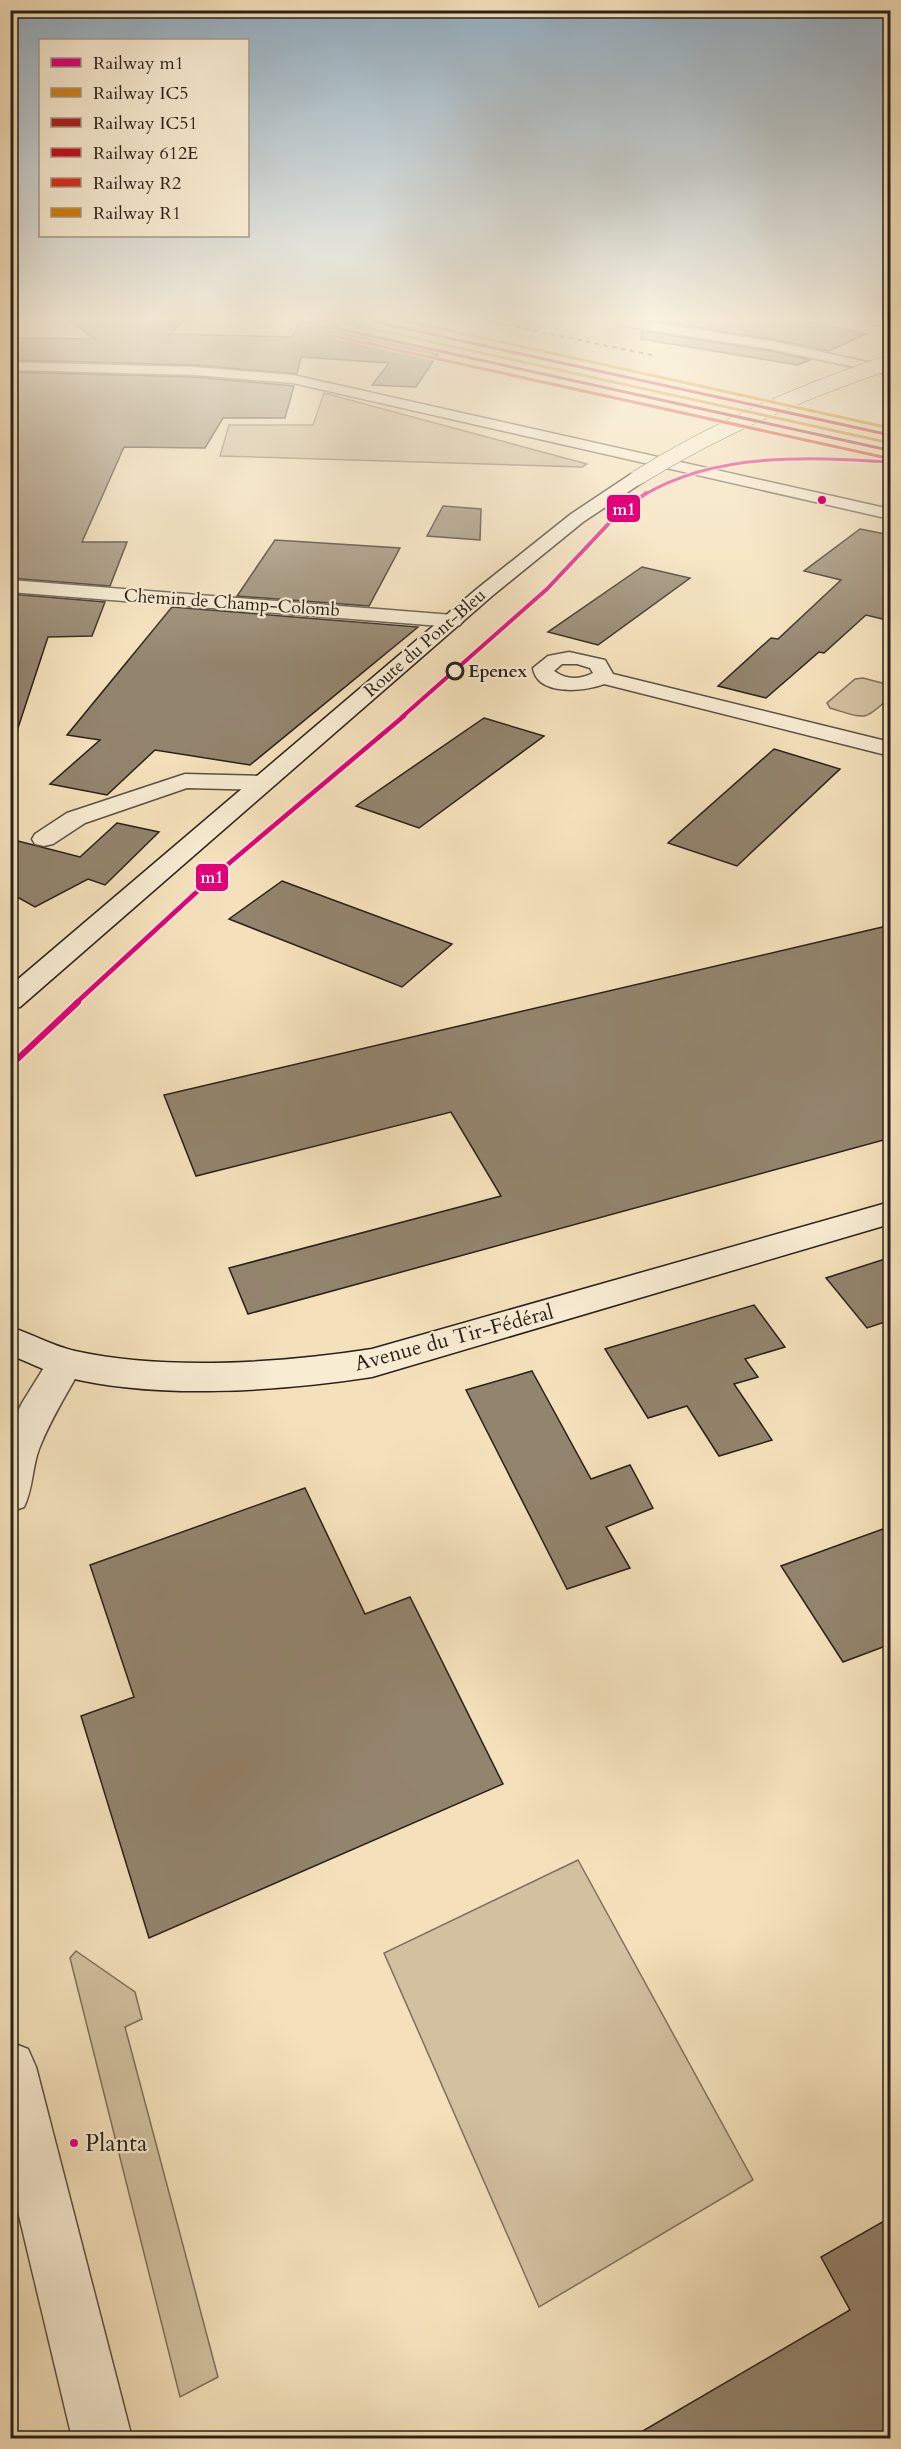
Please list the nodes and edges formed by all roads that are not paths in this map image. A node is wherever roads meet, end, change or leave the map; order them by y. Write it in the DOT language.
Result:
graph roads {
  1 [pos="538,435"];
  2 [pos="710,435"];
  3 [pos="891,514"];
  4 [pos="10,586"];
  5 [pos="453,621"];
  6 [pos="601,677"];
  7 [pos="891,750"];
  8 [pos="262,783"];
  9 [pos="44,839"];
  10 [pos="10,1001"];
  11 [pos="891,1213"];
  12 [pos="10,1340"];
  13 [pos="66,1363"];
  14 [pos="10,1496"];
  15 [pos="10,2067"];
  16 [pos="102,2439"];
  1 -- 3 [label="street"];
  2 -- 5 [label="street, Route du Pont-Bleu, bridge"];
  4 -- 5 [label="street, Chemin de Champ-Colomb"];
  5 -- 8 [label="street, Route du Pont-Bleu"];
  6 -- 7 [label="street"];
  8 -- 9 [label="street"];
  8 -- 10 [label="street, Route du Pont-Bleu"];
  11 -- 13 [label="street, Avenue du Tir-Fédéral"];
  12 -- 13 [label="street, Avenue du Tir-Fédéral"];
  13 -- 14 [label="street"];
  15 -- 16 [label="street"];
}
